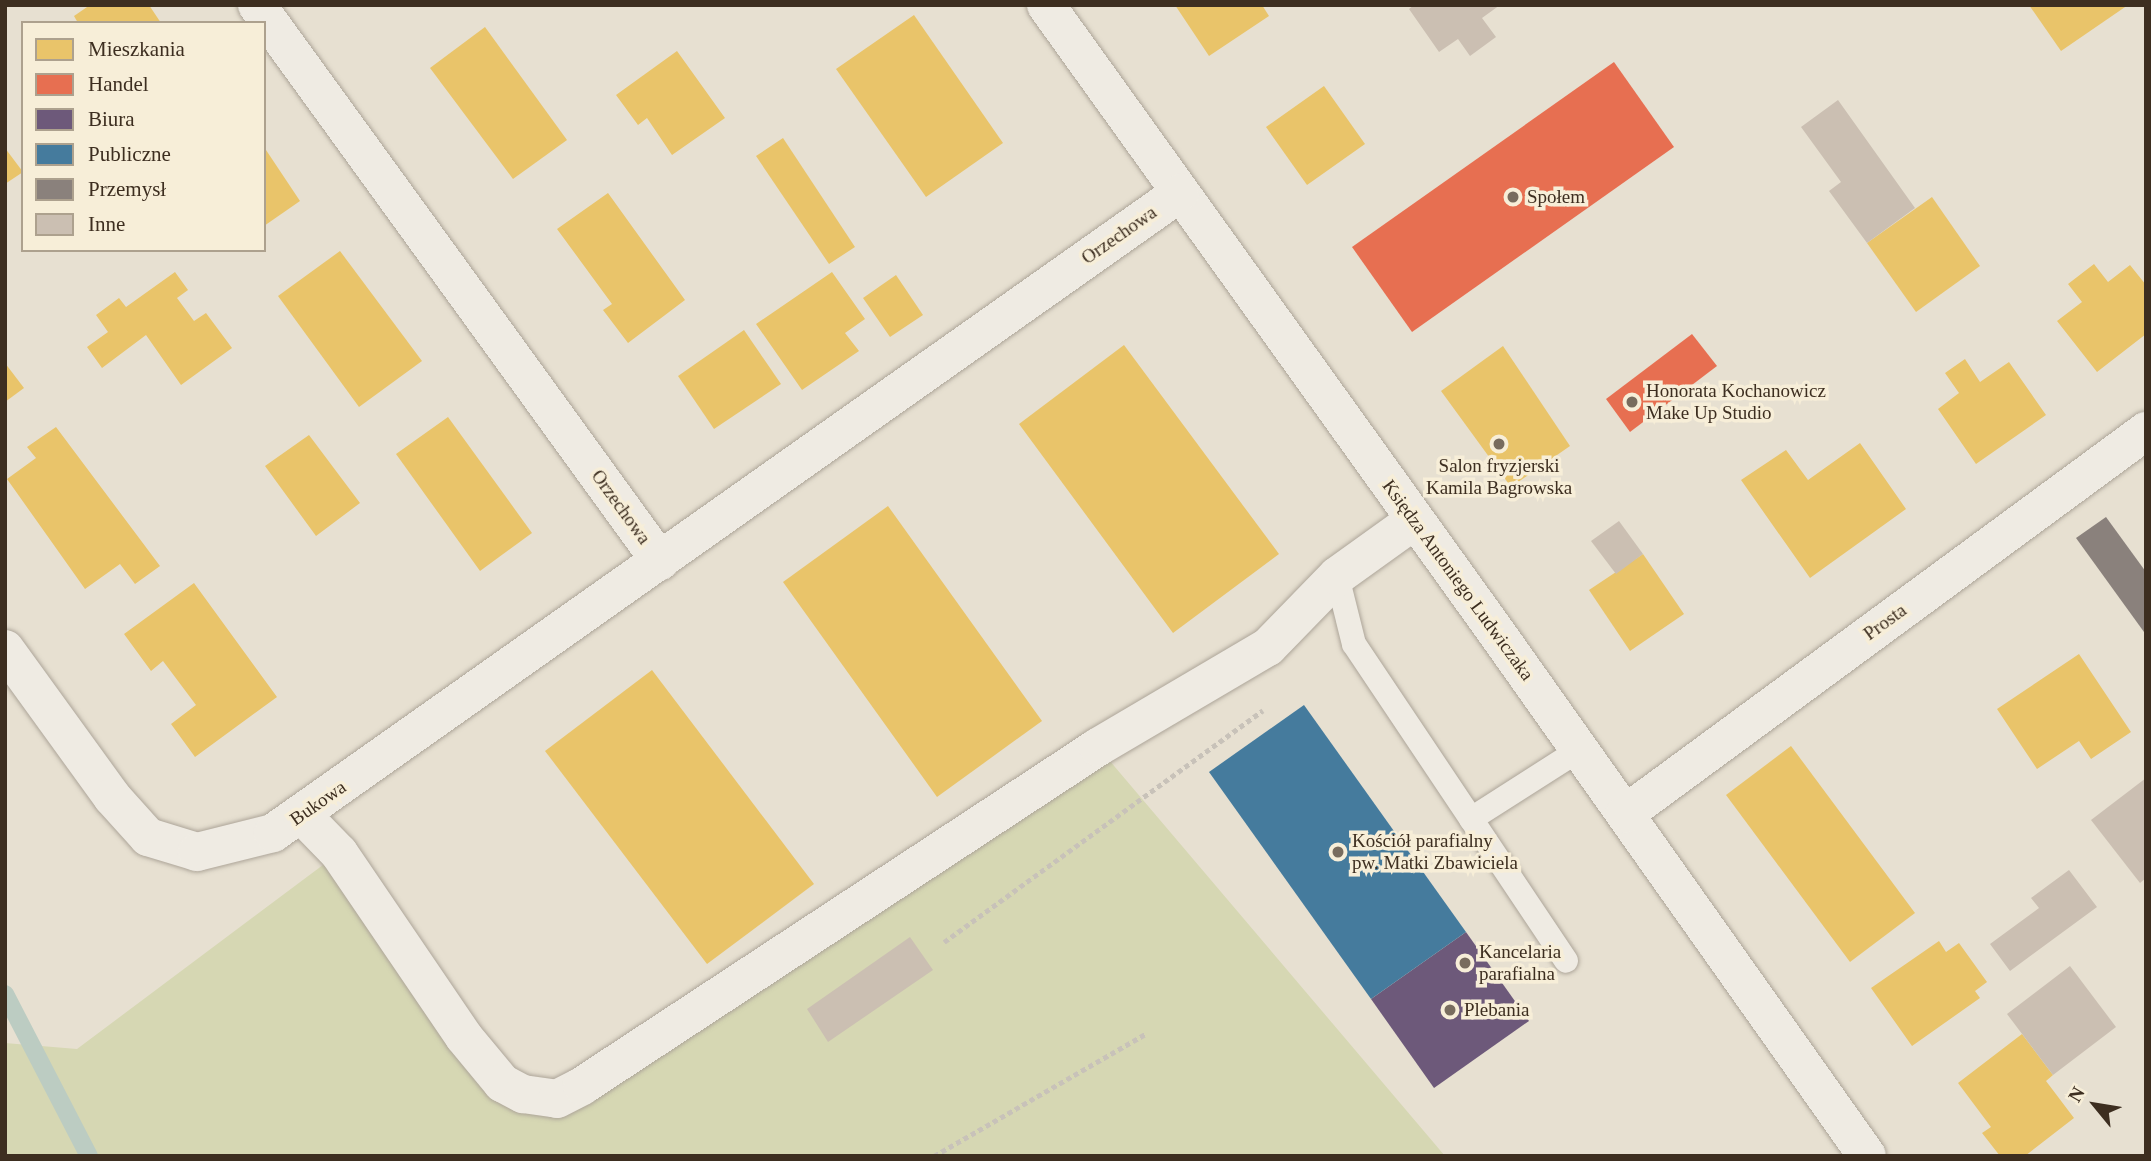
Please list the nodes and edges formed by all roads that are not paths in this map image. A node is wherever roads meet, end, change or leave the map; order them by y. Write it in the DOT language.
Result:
graph roads {
  1 [pos="257,5"];
  2 [pos="1046,5"];
  3 [pos="1180,193"];
  4 [pos="2146,430"];
  5 [pos="1415,520"];
  6 [pos="660,561"];
  7 [pos="1337,576"];
  8 [pos="5,649"];
  9 [pos="1580,750"];
  10 [pos="1625,814"];
  11 [pos="302,815"];
  12 [pos="1471,819"];
  13 [pos="1566,961"];
  14 [pos="1867,1156"];
  1 -- 6 [label="street, Orzechowa"];
  2 -- 3 [label="street, Księdza Antoniego Ludwiczaka"];
  3 -- 5 [label="street, Księdza Antoniego Ludwiczaka"];
  3 -- 6 [label="street, Orzechowa"];
  4 -- 10 [label="street, Prosta"];
  5 -- 7 [label="street"];
  5 -- 9 [label="street, Księdza Antoniego Ludwiczaka"];
  6 -- 11 [label="street, Bukowa"];
  7 -- 11 [label="street"];
  7 -- 12 [label="lane"];
  8 -- 11 [label="street, Bukowa"];
  9 -- 10 [label="street, Księdza Antoniego Ludwiczaka"];
  9 -- 12 [label="lane"];
  10 -- 14 [label="street, Księdza Antoniego Ludwiczaka"];
  12 -- 13 [label="lane"];
}
